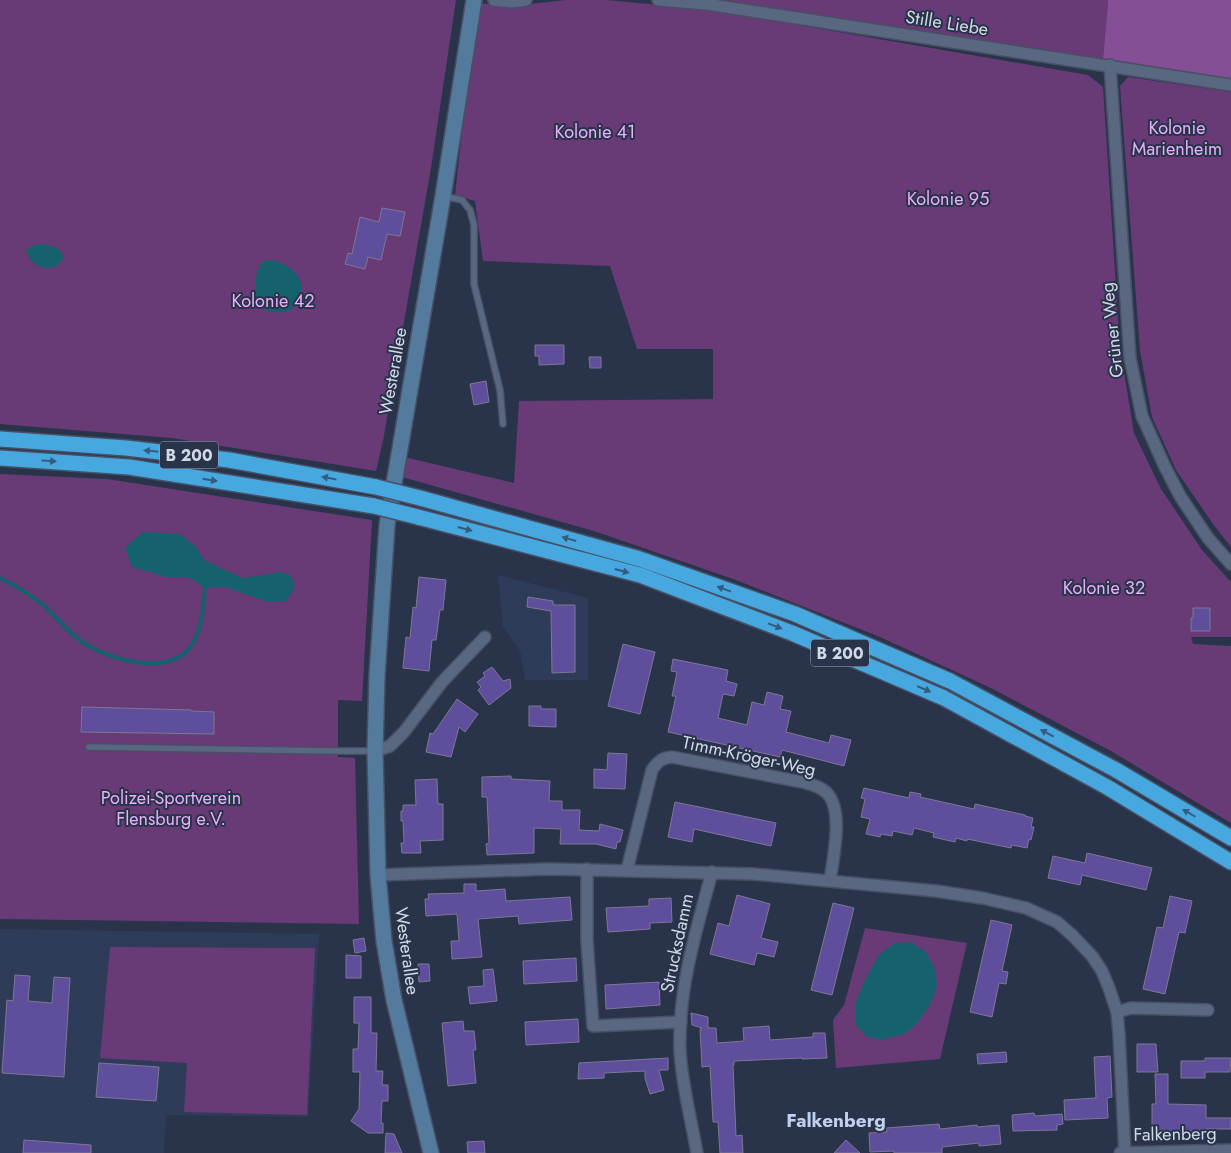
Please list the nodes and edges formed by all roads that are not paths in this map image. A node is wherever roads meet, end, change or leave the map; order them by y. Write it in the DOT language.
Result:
graph roads {
  1 [pos="474,0"];
  2 [pos="494,0"];
  3 [pos="526,0"];
  4 [pos="658,0"];
  5 [pos="1110,65"];
  6 [pos="1231,85"];
  7 [pos="444,196"];
  8 [pos="504,424"];
  9 [pos="0,439"];
  10 [pos="0,458"];
  11 [pos="1231,564"];
  12 [pos="485,637"];
  13 [pos="89,747"];
  14 [pos="375,750"];
  15 [pos="1231,838"];
  16 [pos="1231,862"];
  17 [pos="586,869"];
  18 [pos="627,870"];
  19 [pos="712,872"];
  20 [pos="378,875"];
  21 [pos="830,881"];
  22 [pos="1208,1010"];
  23 [pos="1117,1012"];
  24 [pos="681,1022"];
  25 [pos="1231,1150"];
  26 [pos="431,1153"];
  27 [pos="697,1153"];
  28 [pos="1123,1153"];
  1 -- 7 [label="street, Westerallee"];
  2 -- 3 [label="street"];
  4 -- 5 [label="street, Stille Liebe"];
  5 -- 6 [label="street, Stille Liebe"];
  5 -- 11 [label="street, Grüner Weg"];
  7 -- 8 [label="lane"];
  7 -- 14 [label="street, Westerallee"];
  15 -- 9 [label="highway, B 200, one-way, bridge"];
  10 -- 16 [label="highway, B 200, one-way, bridge"];
  12 -- 14 [label="street"];
  13 -- 14 [label="lane"];
  14 -- 20 [label="street, Westerallee"];
  17 -- 18 [label="street"];
  17 -- 20 [label="street"];
  17 -- 24 [label="street"];
  18 -- 19 [label="street"];
  18 -- 21 [label="street, Timm-Kröger-Weg"];
  19 -- 21 [label="street"];
  19 -- 24 [label="street, Strucksdamm"];
  20 -- 26 [label="street, Westerallee"];
  21 -- 23 [label="street"];
  22 -- 23 [label="street"];
  23 -- 28 [label="street"];
  24 -- 27 [label="street, Strucksdamm"];
  25 -- 28 [label="street, Falkenberg"];
}
